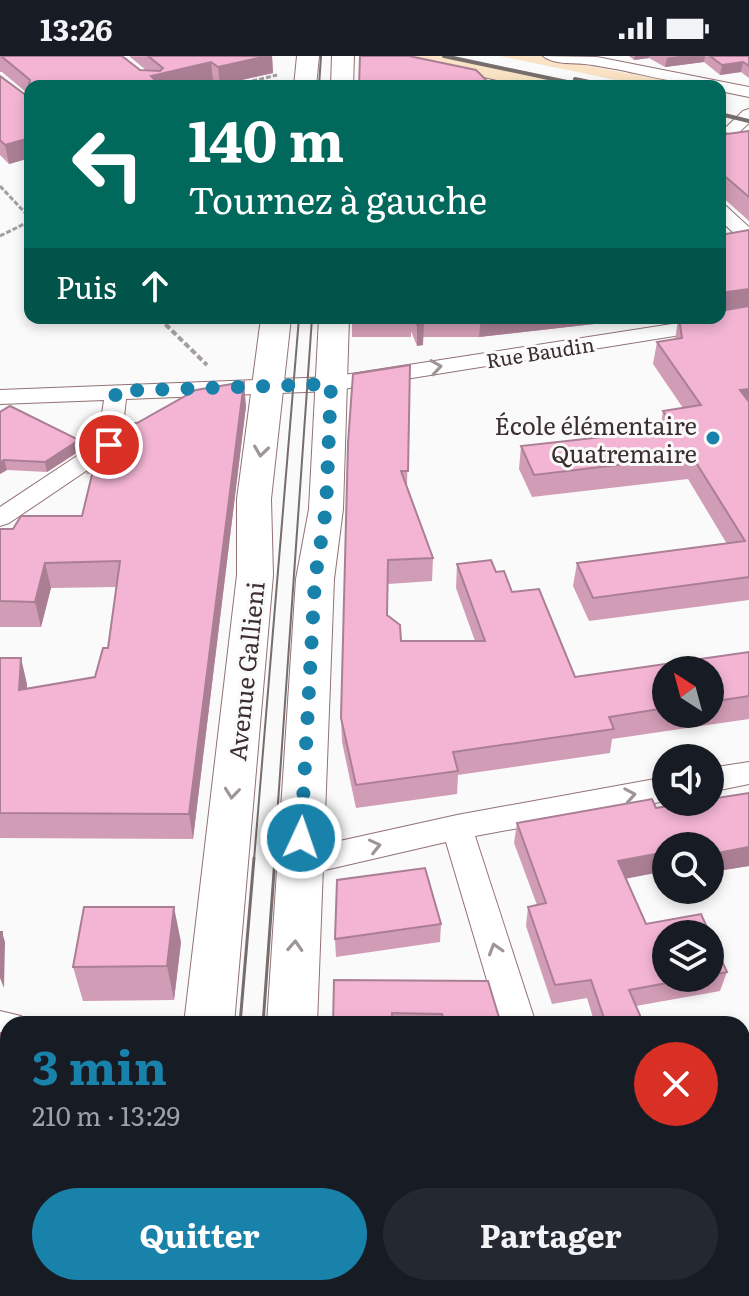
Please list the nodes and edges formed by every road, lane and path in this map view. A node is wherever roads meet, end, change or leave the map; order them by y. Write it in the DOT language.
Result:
graph roads {
  1 [pos="343,56"];
  2 [pos="552,57"];
  3 [pos="307,70"];
  4 [pos="443,74"];
  5 [pos="260,80"];
  6 [pos="342,80"];
  7 [pos="472,80"];
  8 [pos="690,80"];
  9 [pos="726,87"];
  10 [pos="749,92"];
  11 [pos="749,114"];
  12 [pos="726,132"];
  13 [pos="726,134"];
  14 [pos="749,140"];
  15 [pos="0,186"];
  16 [pos="24,213"];
  17 [pos="726,216"];
  18 [pos="24,223"];
  19 [pos="0,236"];
  20 [pos="749,237"];
  21 [pos="749,318"];
  22 [pos="726,320"];
  23 [pos="165,324"];
  24 [pos="275,324"];
  25 [pos="334,324"];
  26 [pos="657,324"];
  27 [pos="217,374"];
  28 [pos="331,384"];
  29 [pos="269,385"];
  30 [pos="116,391"];
  31 [pos="0,397"];
  32 [pos="0,518"];
  33 [pos="749,773"];
  34 [pos="724,777"];
  35 [pos="652,792"];
  36 [pos="457,827"];
  37 [pos="299,863"];
  38 [pos="210,1016"];
  39 [pos="292,1016"];
  40 [pos="516,1016"];
  1 -- 6 [label="street"];
  2 -- 8 [label="street"];
  3 -- 5 [label="path"];
  4 -- 7 [label="street"];
  9 -- 10 [label="street"];
  11 -- 12 [label="street"];
  13 -- 14 [label="street"];
  15 -- 16 [label="path"];
  17 -- 20 [label="street"];
  18 -- 19 [label="path"];
  21 -- 22 [label="street, Rue Baudin"];
  23 -- 27 [label="path"];
  24 -- 29 [label="street, Avenue Gallieni"];
  25 -- 28 [label="street"];
  28 -- 26 [label="street, Rue Baudin, one-way"];
  28 -- 29 [label="street, Rue Baudin"];
  28 -- 37 [label="street"];
  29 -- 30 [label="street, Rue Baudin"];
  29 -- 38 [label="street, Avenue Gallieni, one-way"];
  30 -- 31 [label="street, Rue Baudin"];
  30 -- 32 [label="street"];
  33 -- 34 [label="street"];
  36 -- 35 [label="street, one-way"];
  37 -- 36 [label="street, one-way"];
  40 -- 36 [label="street, one-way"];
  39 -- 37 [label="street, one-way"];
}
